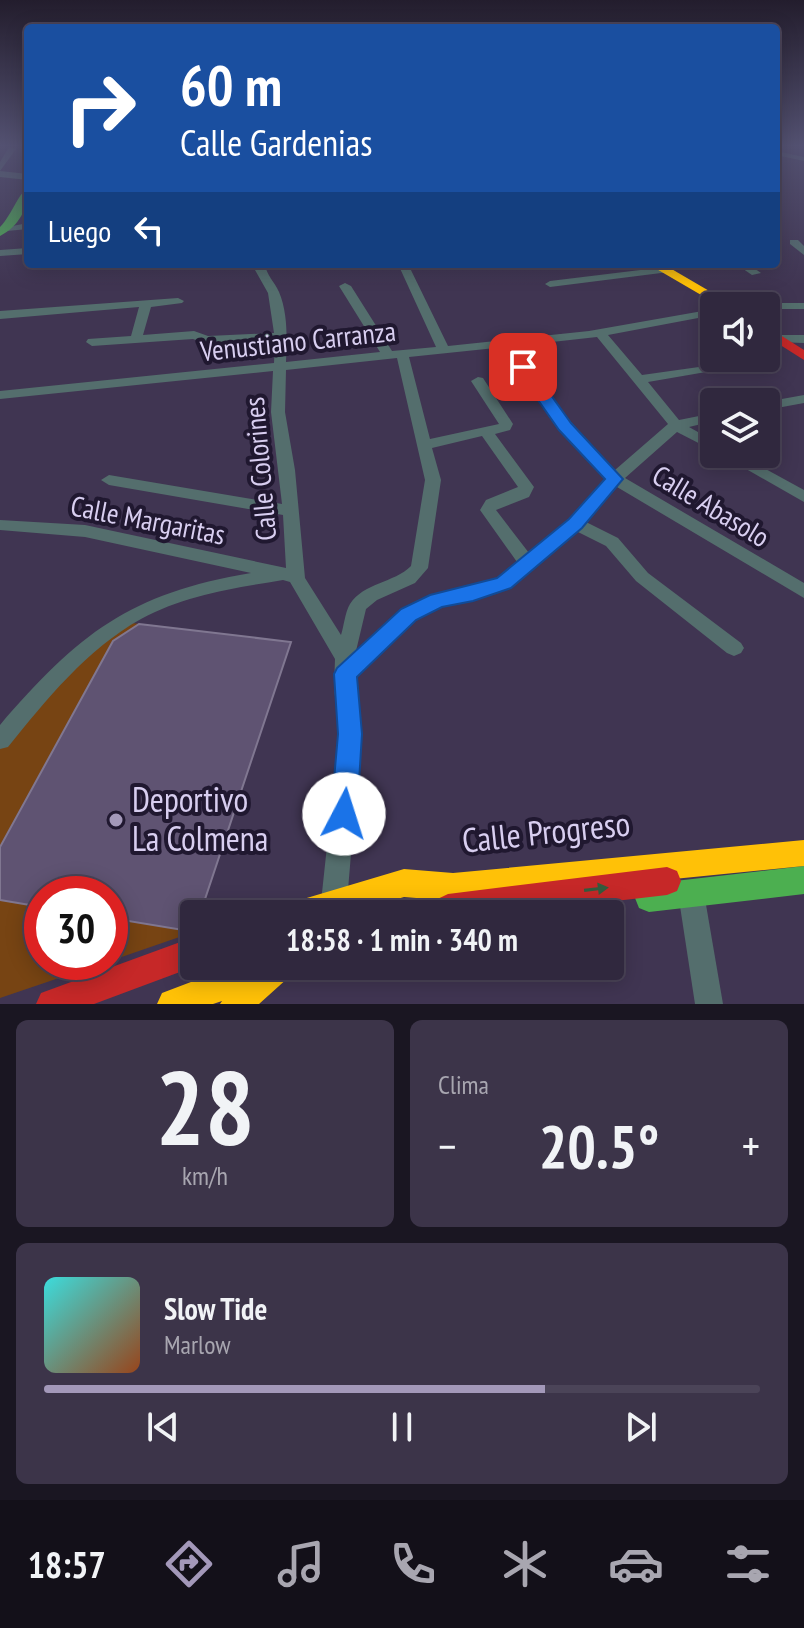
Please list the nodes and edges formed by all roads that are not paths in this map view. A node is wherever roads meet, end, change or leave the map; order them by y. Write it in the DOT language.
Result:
graph roads {
  1 [pos="24,206"];
  2 [pos="3,230"];
  3 [pos="794,242"];
  4 [pos="24,251"];
  5 [pos="804,252"];
  6 [pos="0,253"];
  7 [pos="260,268"];
  8 [pos="405,268"];
  9 [pos="653,268"];
  10 [pos="661,268"];
  11 [pos="748,268"];
  12 [pos="756,273"];
  13 [pos="550,284"];
  14 [pos="345,286"];
  15 [pos="704,292"];
  16 [pos="178,301"];
  17 [pos="146,304"];
  18 [pos="780,306"];
  19 [pos="804,306"];
  20 [pos="0,315"];
  21 [pos="700,315"];
  22 [pos="601,334"];
  23 [pos="780,335"];
  24 [pos="281,336"];
  25 [pos="136,339"];
  26 [pos="780,339"];
  27 [pos="804,339"];
  28 [pos="92,342"];
  29 [pos="509,344"];
  30 [pos="444,350"];
  31 [pos="395,355"];
  32 [pos="804,356"];
  33 [pos="278,368"];
  34 [pos="700,369"];
  35 [pos="638,380"];
  36 [pos="478,381"];
  37 [pos="0,395"];
  38 [pos="804,399"];
  39 [pos="780,403"];
  40 [pos="700,420"];
  41 [pos="676,425"];
  42 [pos="495,431"];
  43 [pos="700,439"];
  44 [pos="424,445"];
  45 [pos="754,468"];
  46 [pos="615,479"];
  47 [pos="109,480"];
  48 [pos="801,492"];
  49 [pos="290,511"];
  50 [pos="575,523"];
  51 [pos="0,525"];
  52 [pos="527,563"];
  53 [pos="290,576"];
  54 [pos="804,591"];
  55 [pos="734,648"];
  56 [pos="345,666"];
  57 [pos="0,740"];
  58 [pos="804,839"];
  59 [pos="804,853"];
  60 [pos="804,865"];
  61 [pos="804,880"];
  62 [pos="404,883"];
  63 [pos="691,893"];
  64 [pos="334,900"];
  65 [pos="341,900"];
  66 [pos="503,900"];
  67 [pos="624,901"];
  68 [pos="180,957"];
  69 [pos="238,980"];
  70 [pos="261,980"];
  71 [pos="52,1004"];
  72 [pos="173,1004"];
  73 [pos="236,1004"];
  74 [pos="709,1004"];
  1 -- 2 [label="main road"];
  3 -- 5 [label="street"];
  4 -- 6 [label="street"];
  7 -- 24 [label="street, Calle Colorines"];
  8 -- 30 [label="street"];
  9 -- 13 [label="street"];
  10 -- 15 [label="main road"];
  11 -- 12 [label="street"];
  14 -- 31 [label="street"];
  16 -- 17 [label="street"];
  17 -- 20 [label="street"];
  17 -- 25 [label="street"];
  18 -- 19 [label="street"];
  21 -- 22 [label="street, Venustiano Carranza"];
  22 -- 29 [label="street, Venustiano Carranza"];
  22 -- 35 [label="street"];
  23 -- 27 [label="street"];
  24 -- 25 [label="street"];
  24 -- 33 [label="street, Calle Colorines"];
  25 -- 28 [label="street"];
  26 -- 32 [label="main road"];
  29 -- 30 [label="street, Venustiano Carranza"];
  29 -- 46 [label="street, Calle Abasolo"];
  30 -- 31 [label="street, Venustiano Carranza"];
  31 -- 33 [label="street, Venustiano Carranza"];
  31 -- 44 [label="street"];
  33 -- 37 [label="street, Venustiano Carranza"];
  33 -- 49 [label="street, Calle Colorines"];
  34 -- 35 [label="street"];
  35 -- 41 [label="street"];
  36 -- 42 [label="street"];
  38 -- 39 [label="street"];
  40 -- 41 [label="street"];
  41 -- 43 [label="street"];
  41 -- 46 [label="street"];
  42 -- 44 [label="street"];
  42 -- 52 [label="street"];
  44 -- 56 [label="street"];
  45 -- 48 [label="street"];
  46 -- 50 [label="street"];
  46 -- 54 [label="street, Calle Abasolo"];
  47 -- 49 [label="street"];
  49 -- 53 [label="street, Calle Colorines"];
  50 -- 52 [label="street"];
  50 -- 55 [label="street"];
  51 -- 53 [label="street, Calle Margaritas"];
  52 -- 56 [label="street"];
  53 -- 56 [label="street"];
  53 -- 57 [label="street"];
  56 -- 64 [label="street"];
  58 -- 62 [label="main road, Calle Progreso"];
  59 -- 62 [label="main road"];
  66 -- 60 [label="main road, one-way"];
  61 -- 63 [label="main road"];
  62 -- 65 [label="main road, Calle Progreso"];
  63 -- 67 [label="main road"];
  63 -- 74 [label="street"];
  68 -- 71 [label="main road"];
  69 -- 72 [label="main road"];
  70 -- 73 [label="main road"];
}
